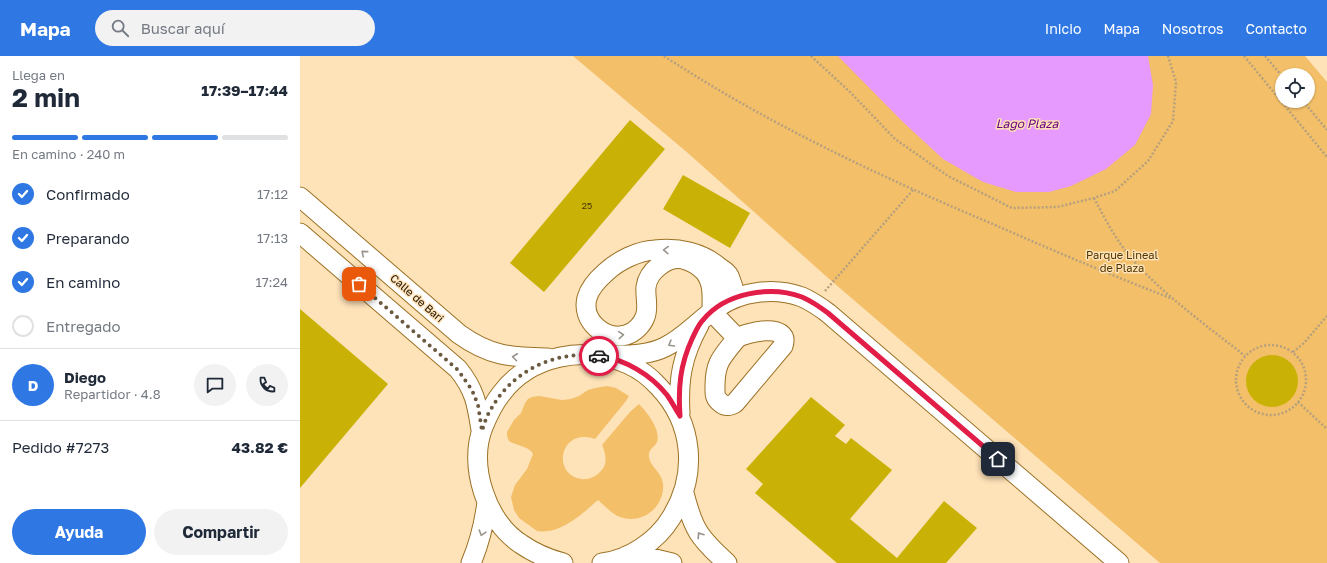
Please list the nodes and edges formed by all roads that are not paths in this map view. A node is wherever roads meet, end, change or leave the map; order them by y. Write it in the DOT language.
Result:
graph roads {
  1 [pos="300,197"];
  2 [pos="300,233"];
  3 [pos="729,274"];
  4 [pos="712,284"];
  5 [pos="761,292"];
  6 [pos="733,299"];
  7 [pos="707,316"];
  8 [pos="737,338"];
  9 [pos="605,356"];
  10 [pos="554,358"];
  11 [pos="680,416"];
  12 [pos="482,431"];
  13 [pos="684,493"];
  14 [pos="487,502"];
  15 [pos="626,556"];
  16 [pos="542,557"];
  17 [pos="471,563"];
  18 [pos="525,563"];
  19 [pos="563,563"];
  20 [pos="602,563"];
  21 [pos="672,563"];
  22 [pos="727,563"];
  23 [pos="1119,563"];
  10 -- 1 [label="street, Calle de Bari, one-way"];
  2 -- 12 [label="street"];
  3 -- 4 [label="street, one-way"];
  3 -- 5 [label="street"];
  3 -- 6 [label="street"];
  4 -- 6 [label="street"];
  4 -- 7 [label="street"];
  5 -- 6 [label="street"];
  5 -- 23 [label="street"];
  6 -- 7 [label="street"];
  7 -- 8 [label="street"];
  7 -- 9 [label="street, one-way"];
  7 -- 11 [label="street"];
  9 -- 10 [label="street"];
  9 -- 11 [label="street"];
  10 -- 12 [label="street"];
  11 -- 13 [label="street"];
  12 -- 14 [label="street"];
  13 -- 15 [label="street"];
  22 -- 13 [label="street, one-way"];
  14 -- 16 [label="street"];
  14 -- 17 [label="street, one-way"];
  15 -- 20 [label="street"];
  15 -- 21 [label="street"];
  16 -- 18 [label="street"];
  16 -- 19 [label="street"];
}
